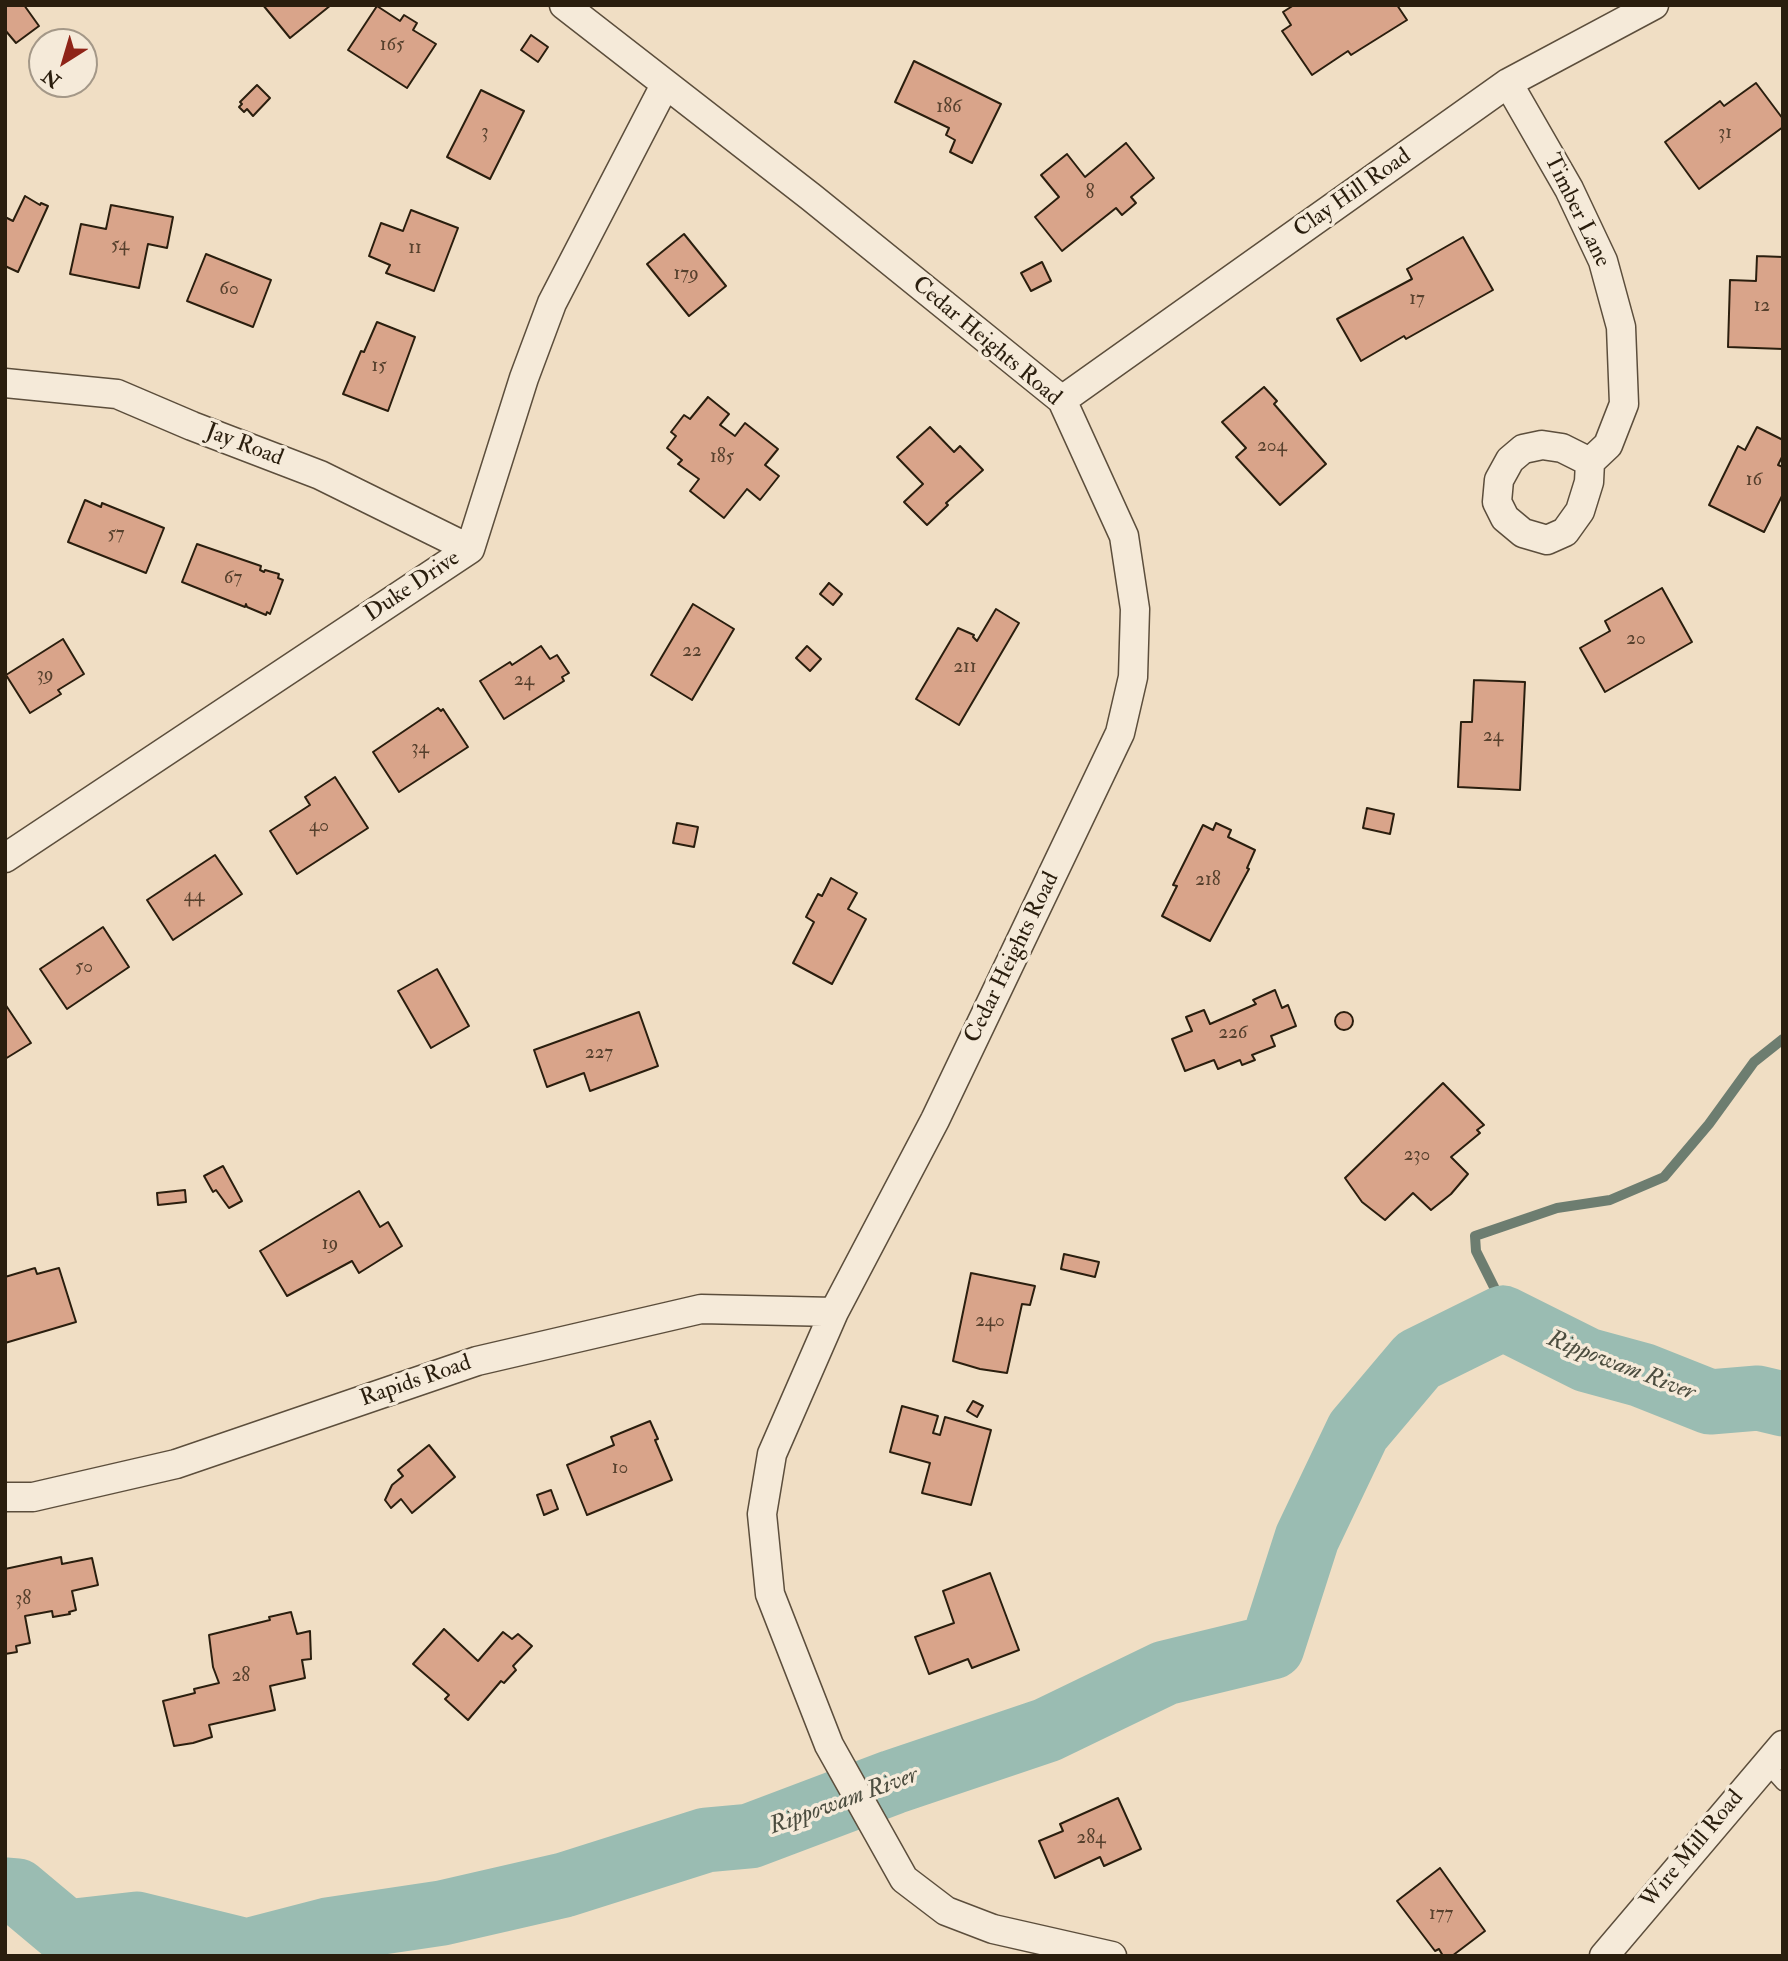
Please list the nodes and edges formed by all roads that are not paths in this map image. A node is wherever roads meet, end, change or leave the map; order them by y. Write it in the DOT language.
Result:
graph roads {
  1 [pos="564,5"];
  2 [pos="1654,5"];
  3 [pos="1508,83"];
  4 [pos="665,85"];
  5 [pos="5,383"];
  6 [pos="1062,400"];
  7 [pos="1590,462"];
  8 [pos="470,549"];
  9 [pos="5,858"];
  10 [pos="834,1312"];
  11 [pos="5,1497"];
  12 [pos="1777,1764"];
  13 [pos="1112,1956"];
  14 [pos="1604,1956"];
  1 -- 4 [label="street, Cedar Heights Road"];
  2 -- 3 [label="street, Clay Hill Road"];
  3 -- 6 [label="street, Clay Hill Road"];
  3 -- 7 [label="street, Timber Lane"];
  4 -- 6 [label="street, Cedar Heights Road"];
  4 -- 8 [label="street, Duke Drive"];
  5 -- 8 [label="street, Jay Road"];
  6 -- 10 [label="street, Cedar Heights Road"];
  8 -- 9 [label="street, Duke Drive"];
  10 -- 11 [label="street, Rapids Road"];
  10 -- 13 [label="street, Cedar Heights Road"];
  12 -- 14 [label="street, Wire Mill Road"];
}
